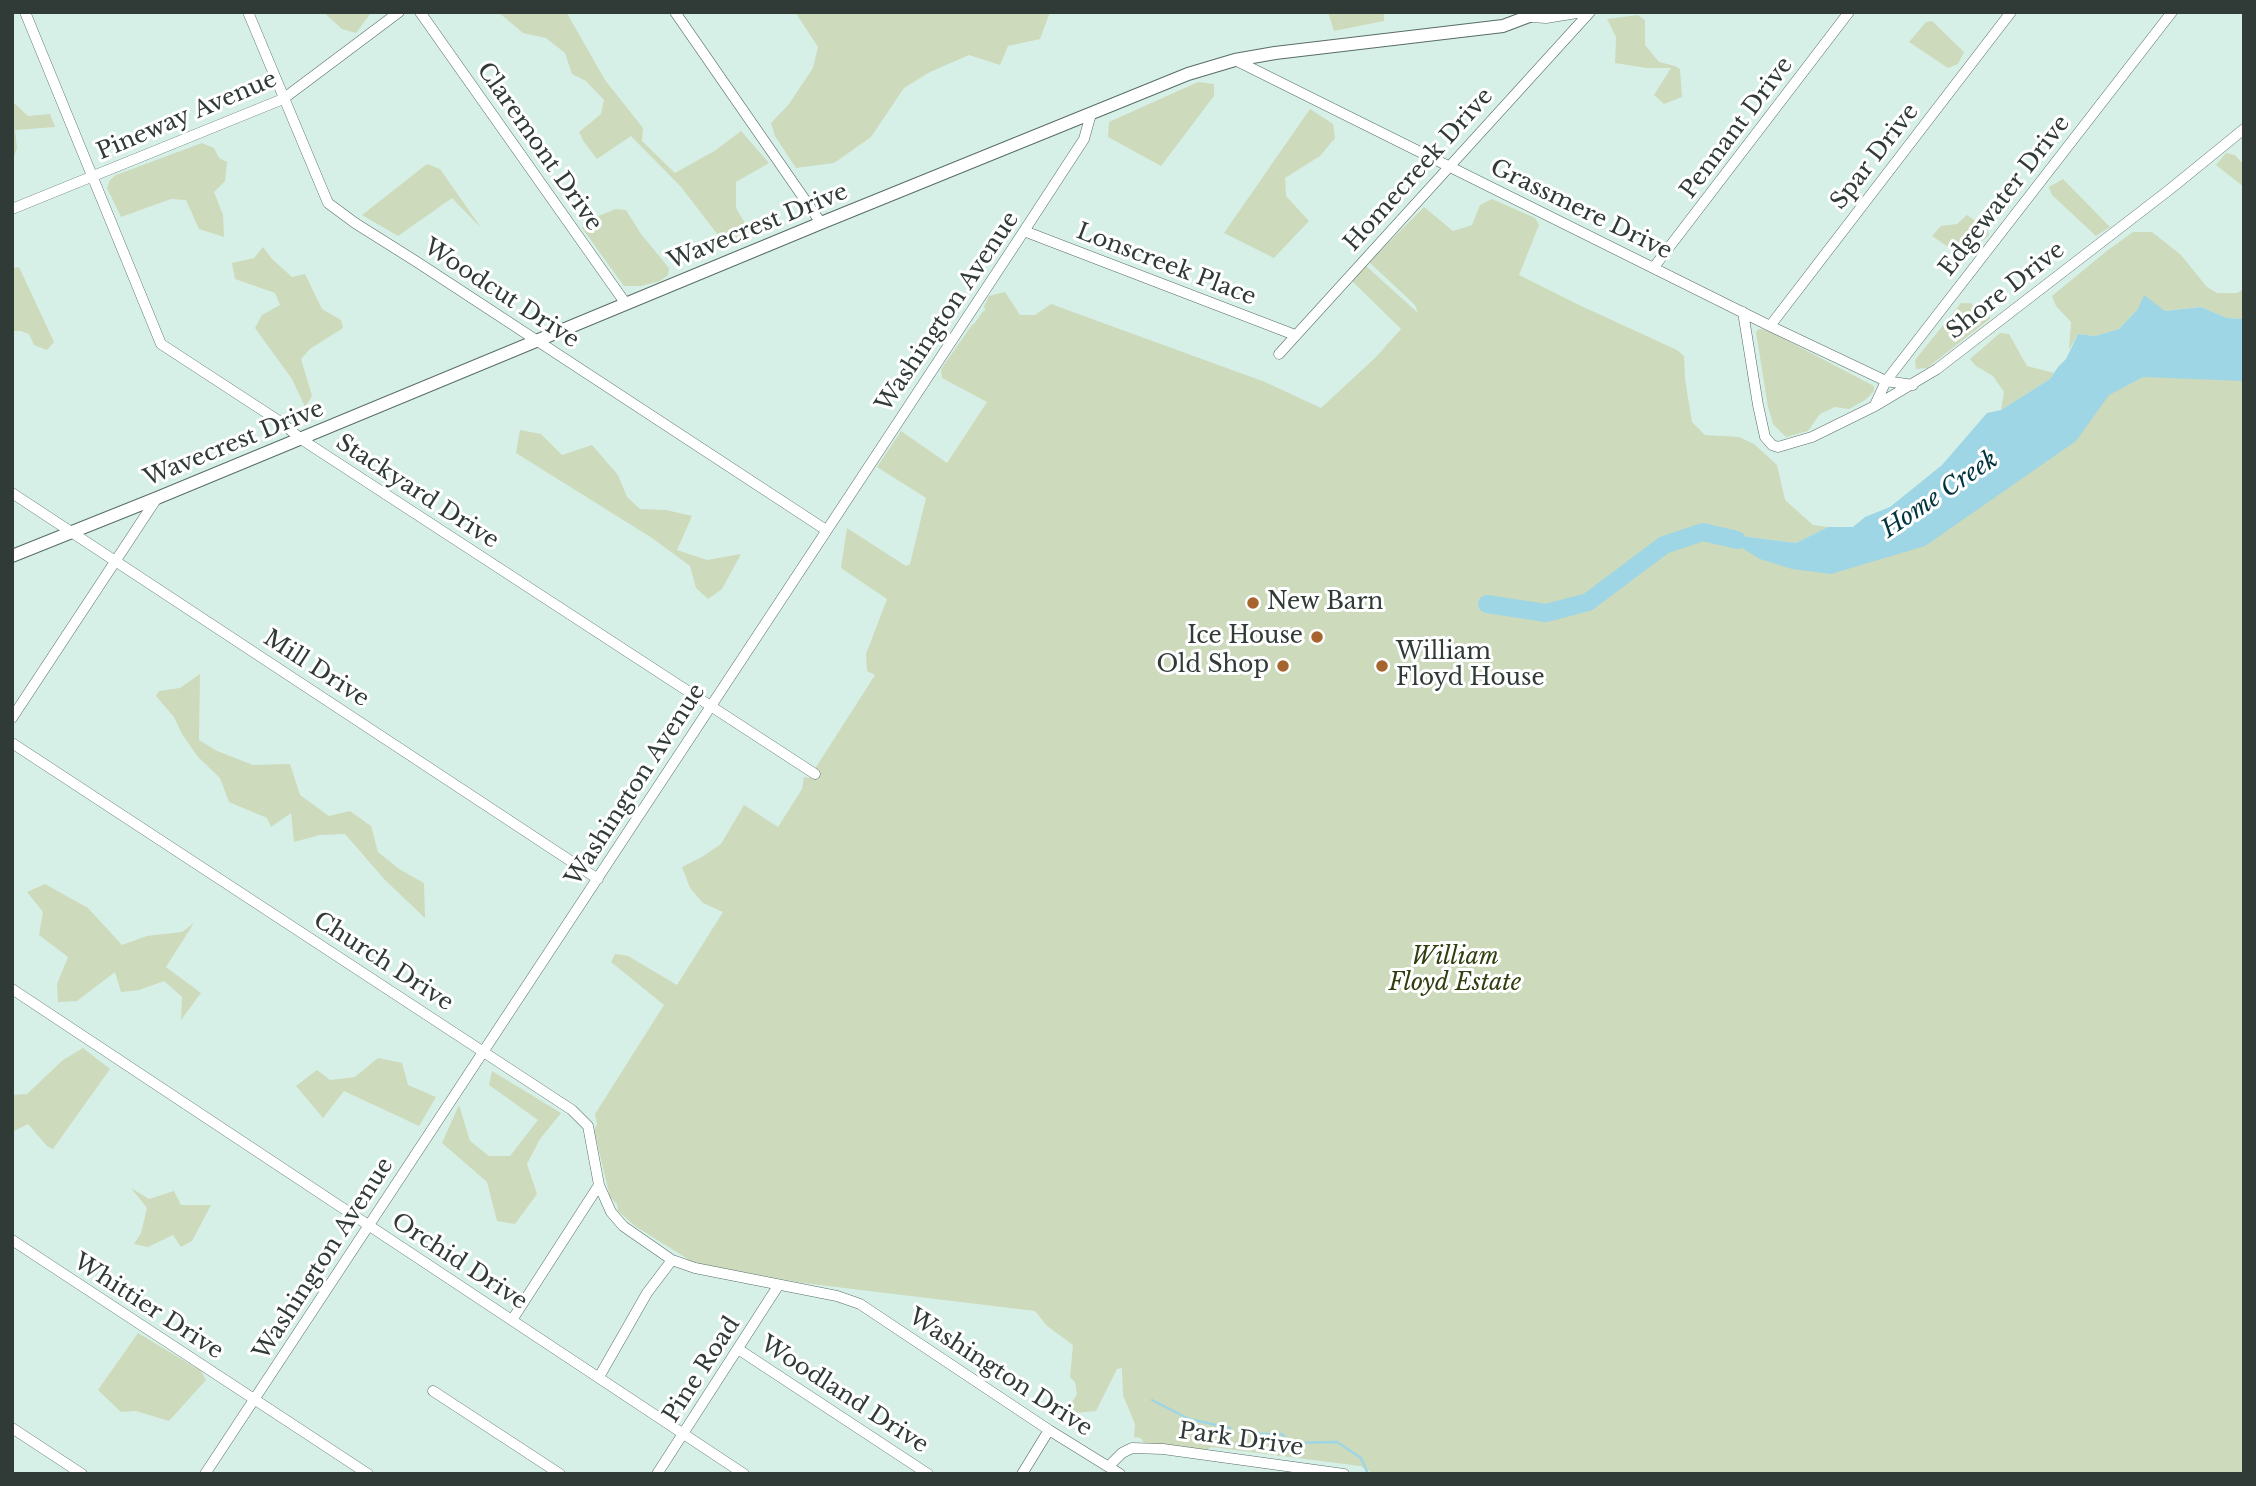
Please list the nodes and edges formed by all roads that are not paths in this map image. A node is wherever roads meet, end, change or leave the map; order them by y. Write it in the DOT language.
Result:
graph roads {
  1 [pos="25,12"];
  2 [pos="248,12"];
  3 [pos="399,12"];
  4 [pos="420,12"];
  5 [pos="676,12"];
  6 [pos="1583,12"];
  7 [pos="1590,12"];
  8 [pos="1849,12"];
  9 [pos="2011,12"];
  10 [pos="2172,12"];
  11 [pos="1534,15"];
  12 [pos="1236,60"];
  13 [pos="283,99"];
  14 [pos="1091,114"];
  15 [pos="2244,129"];
  16 [pos="1448,166"];
  17 [pos="91,177"];
  18 [pos="12,209"];
  19 [pos="821,223"];
  20 [pos="1024,231"];
  21 [pos="1654,267"];
  22 [pos="626,304"];
  23 [pos="1743,312"];
  24 [pos="1770,326"];
  25 [pos="1295,335"];
  26 [pos="537,341"];
  27 [pos="1279,354"];
  28 [pos="1886,382"];
  29 [pos="1913,385"];
  30 [pos="1875,406"];
  31 [pos="301,439"];
  32 [pos="12,493"];
  33 [pos="158,498"];
  34 [pos="826,530"];
  35 [pos="71,532"];
  36 [pos="12,556"];
  37 [pos="117,561"];
  38 [pos="711,706"];
  39 [pos="12,718"];
  40 [pos="12,743"];
  41 [pos="815,774"];
  42 [pos="598,879"];
  43 [pos="12,989"];
  44 [pos="483,1051"];
  45 [pos="600,1185"];
  46 [pos="369,1225"];
  47 [pos="12,1240"];
  48 [pos="672,1260"];
  49 [pos="778,1286"];
  50 [pos="512,1320"];
  51 [pos="738,1349"];
  52 [pos="599,1377"];
  53 [pos="433,1391"];
  54 [pos="255,1400"];
  55 [pos="12,1428"];
  56 [pos="1049,1430"];
  57 [pos="684,1434"];
  58 [pos="1109,1466"];
  59 [pos="82,1474"];
  60 [pos="205,1474"];
  61 [pos="368,1474"];
  62 [pos="560,1474"];
  63 [pos="657,1474"];
  64 [pos="744,1474"];
  65 [pos="928,1474"];
  66 [pos="1022,1474"];
  67 [pos="1120,1474"];
  68 [pos="1344,1474"];
  1 -- 17 [label="street, Stackyard Drive"];
  2 -- 13 [label="street, Woodcut Drive"];
  3 -- 13 [label="street, Pineway Avenue"];
  4 -- 22 [label="street, Claremont Drive"];
  5 -- 19 [label="street"];
  6 -- 11 [label="street"];
  7 -- 16 [label="street, Homecreek Drive"];
  8 -- 21 [label="street, Pennant Drive"];
  9 -- 24 [label="street, Spar Drive"];
  10 -- 28 [label="street, Edgewater Drive"];
  11 -- 12 [label="street, Wavecrest Drive"];
  12 -- 14 [label="street, Wavecrest Drive"];
  12 -- 16 [label="street, Grassmere Drive"];
  13 -- 17 [label="street, Pineway Avenue"];
  13 -- 26 [label="street, Woodcut Drive"];
  14 -- 19 [label="street, Wavecrest Drive"];
  14 -- 20 [label="street, Washington Avenue"];
  15 -- 29 [label="street, Shore Drive"];
  16 -- 21 [label="street, Grassmere Drive"];
  16 -- 25 [label="street, Homecreek Drive"];
  17 -- 18 [label="street, Pineway Avenue"];
  17 -- 31 [label="street, Stackyard Drive"];
  19 -- 22 [label="street, Wavecrest Drive"];
  20 -- 25 [label="street, Lonscreek Place"];
  20 -- 34 [label="street, Washington Avenue"];
  21 -- 23 [label="street, Grassmere Drive"];
  22 -- 26 [label="street, Wavecrest Drive"];
  23 -- 24 [label="street, Grassmere Drive"];
  23 -- 30 [label="street, Shore Drive"];
  24 -- 28 [label="street, Grassmere Drive"];
  25 -- 27 [label="street, Homecreek Drive"];
  26 -- 31 [label="street, Wavecrest Drive"];
  26 -- 34 [label="street, Woodcut Drive"];
  28 -- 29 [label="street, Grassmere Drive"];
  28 -- 30 [label="street, Edgewater Drive"];
  29 -- 30 [label="street, Shore Drive"];
  31 -- 33 [label="street, Wavecrest Drive"];
  31 -- 38 [label="street, Stackyard Drive"];
  32 -- 35 [label="street, Mill Drive"];
  33 -- 35 [label="street, Wavecrest Drive"];
  33 -- 37 [label="street"];
  34 -- 38 [label="street, Washington Avenue"];
  35 -- 36 [label="street, Wavecrest Drive"];
  35 -- 37 [label="street, Mill Drive"];
  37 -- 39 [label="street"];
  37 -- 42 [label="street, Mill Drive"];
  38 -- 41 [label="street, Stackyard Drive"];
  38 -- 42 [label="street, Washington Avenue"];
  40 -- 44 [label="street, Church Drive"];
  42 -- 44 [label="street, Washington Avenue"];
  43 -- 46 [label="street, Orchid Drive"];
  44 -- 45 [label="street, Church Drive"];
  44 -- 46 [label="street, Washington Avenue"];
  45 -- 48 [label="street, Church Drive"];
  45 -- 50 [label="street"];
  46 -- 50 [label="street, Orchid Drive"];
  46 -- 54 [label="street, Washington Avenue"];
  47 -- 54 [label="street, Whittier Drive"];
  48 -- 49 [label="street, Church Drive"];
  48 -- 52 [label="street"];
  49 -- 51 [label="street, Pine Road"];
  49 -- 56 [label="street, Washington Drive"];
  50 -- 52 [label="street, Orchid Drive"];
  51 -- 57 [label="street, Pine Road"];
  51 -- 65 [label="street, Woodland Drive"];
  52 -- 57 [label="street, Orchid Drive"];
  53 -- 62 [label="street"];
  54 -- 60 [label="street, Washington Avenue"];
  54 -- 61 [label="street, Whittier Drive"];
  55 -- 59 [label="street"];
  56 -- 58 [label="street, Washington Drive"];
  56 -- 66 [label="street"];
  57 -- 63 [label="street, Pine Road"];
  57 -- 64 [label="street, Orchid Drive"];
  58 -- 67 [label="street, Washington Drive"];
  58 -- 68 [label="street, Park Drive"];
}
